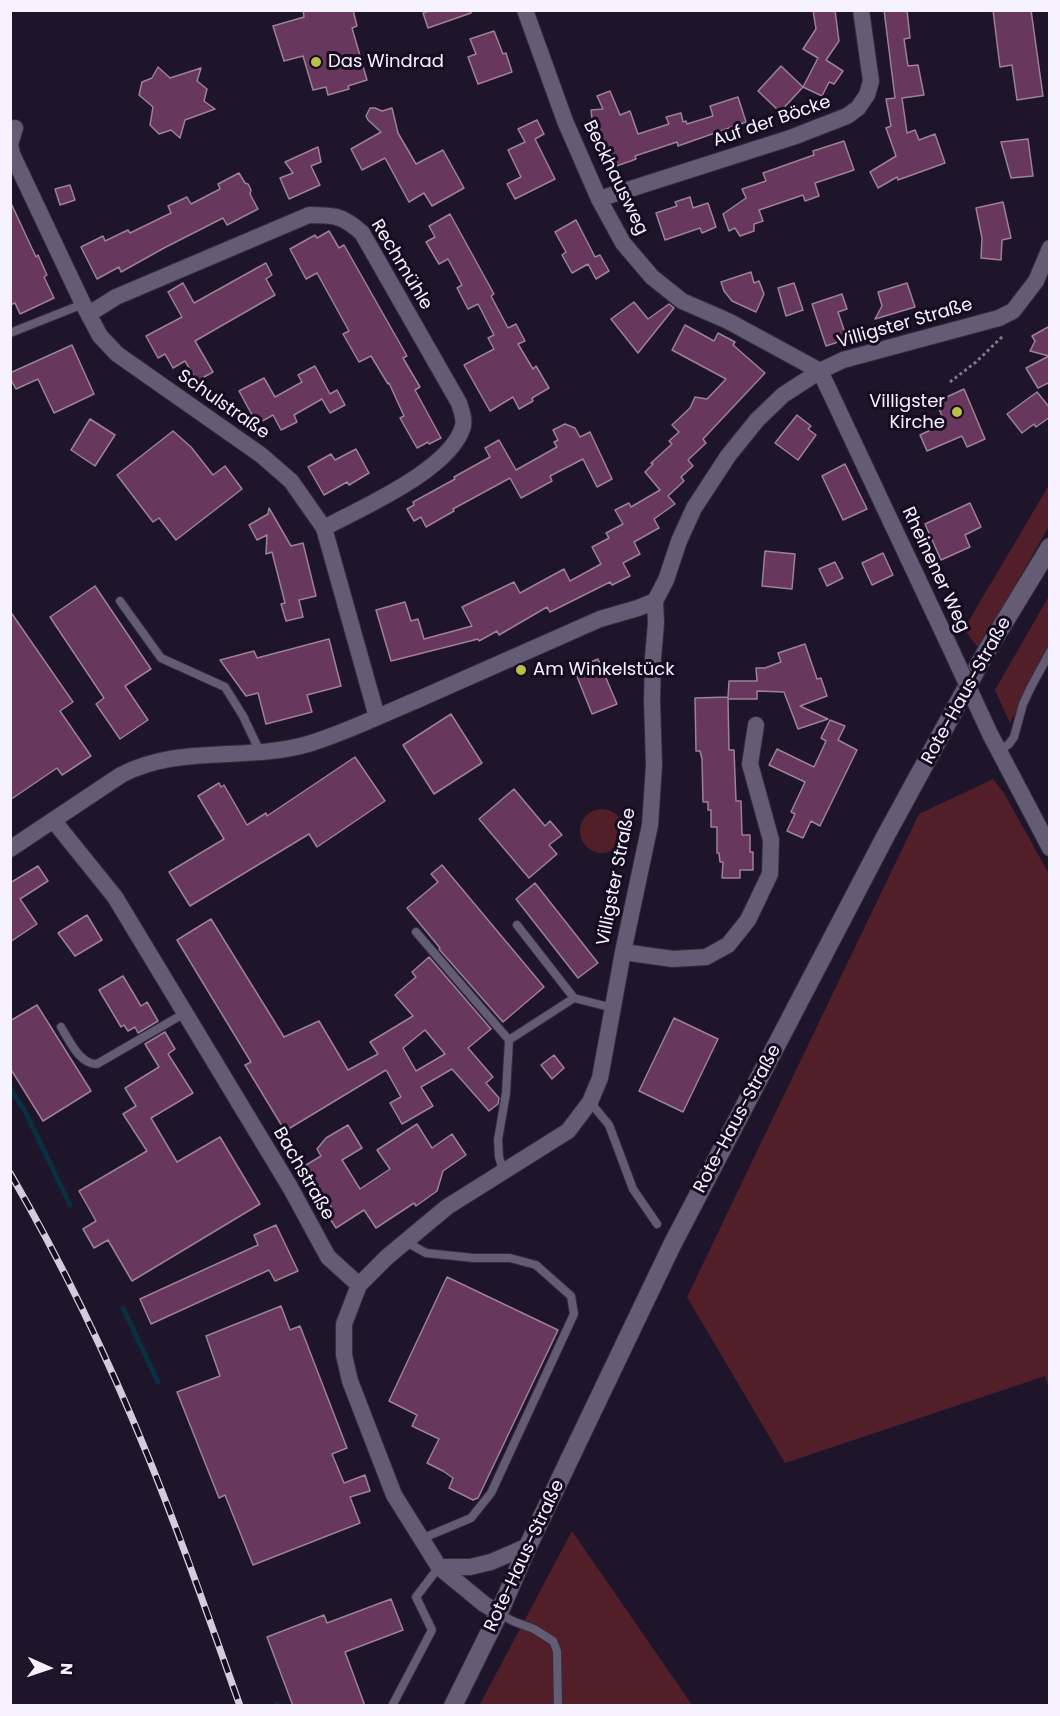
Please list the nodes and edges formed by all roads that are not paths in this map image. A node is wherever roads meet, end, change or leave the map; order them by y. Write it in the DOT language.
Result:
graph roads {
  1 [pos="525,10"];
  2 [pos="861,10"];
  3 [pos="12,138"];
  4 [pos="599,199"];
  5 [pos="1050,248"];
  6 [pos="86,309"];
  7 [pos="10,333"];
  8 [pos="820,371"];
  9 [pos="324,528"];
  10 [pos="1050,547"];
  11 [pos="655,600"];
  12 [pos="120,601"];
  13 [pos="1050,652"];
  14 [pos="377,717"];
  15 [pos="756,725"];
  16 [pos="999,751"];
  17 [pos="260,752"];
  18 [pos="53,819"];
  19 [pos="1050,848"];
  20 [pos="10,849"];
  21 [pos="517,925"];
  22 [pos="416,932"];
  23 [pos="623,952"];
  24 [pos="574,998"];
  25 [pos="613,1008"];
  26 [pos="185,1013"];
  27 [pos="61,1027"];
  28 [pos="510,1040"];
  29 [pos="591,1102"];
  30 [pos="506,1169"];
  31 [pos="657,1224"];
  32 [pos="406,1242"];
  33 [pos="359,1285"];
  34 [pos="421,1539"];
  35 [pos="528,1546"];
  36 [pos="439,1567"];
  37 [pos="499,1613"];
  38 [pos="392,1706"];
  39 [pos="453,1706"];
  40 [pos="558,1706"];
  1 -- 4 [label="street, Beckhausweg"];
  2 -- 4 [label="street, Auf der Böcke"];
  3 -- 6 [label="street, Schulstraße"];
  4 -- 8 [label="street, Beckhausweg"];
  5 -- 8 [label="street, Villigster Straße"];
  6 -- 7 [label="lane"];
  6 -- 9 [label="street, Schulstraße"];
  6 -- 9 [label="street, Rechmühle"];
  8 -- 11 [label="street, Villigster Straße"];
  8 -- 16 [label="street, Rheinener Weg, bridge"];
  9 -- 14 [label="street, Schulstraße"];
  10 -- 35 [label="main road, Rote-Haus-Straße"];
  11 -- 14 [label="street"];
  11 -- 23 [label="street, Villigster Straße"];
  12 -- 17 [label="lane"];
  13 -- 16 [label="lane"];
  14 -- 17 [label="street"];
  15 -- 23 [label="street"];
  16 -- 19 [label="street, Rheinener Weg"];
  17 -- 18 [label="street"];
  18 -- 20 [label="street"];
  18 -- 26 [label="street, Bachstraße"];
  21 -- 24 [label="lane"];
  22 -- 28 [label="lane"];
  23 -- 25 [label="street, Villigster Straße"];
  24 -- 25 [label="lane"];
  24 -- 28 [label="lane"];
  25 -- 29 [label="street, Villigster Straße"];
  26 -- 27 [label="lane"];
  26 -- 33 [label="street, Bachstraße"];
  28 -- 30 [label="lane"];
  29 -- 30 [label="street, Villigster Straße"];
  29 -- 31 [label="lane"];
  30 -- 32 [label="street, Villigster Straße"];
  32 -- 33 [label="street, Villigster Straße"];
  32 -- 34 [label="lane"];
  33 -- 34 [label="street"];
  34 -- 36 [label="street"];
  35 -- 36 [label="street"];
  35 -- 37 [label="main road, Rote-Haus-Straße"];
  36 -- 37 [label="street"];
  36 -- 38 [label="lane"];
  37 -- 39 [label="main road, Rote-Haus-Straße"];
  37 -- 40 [label="lane"];
}
